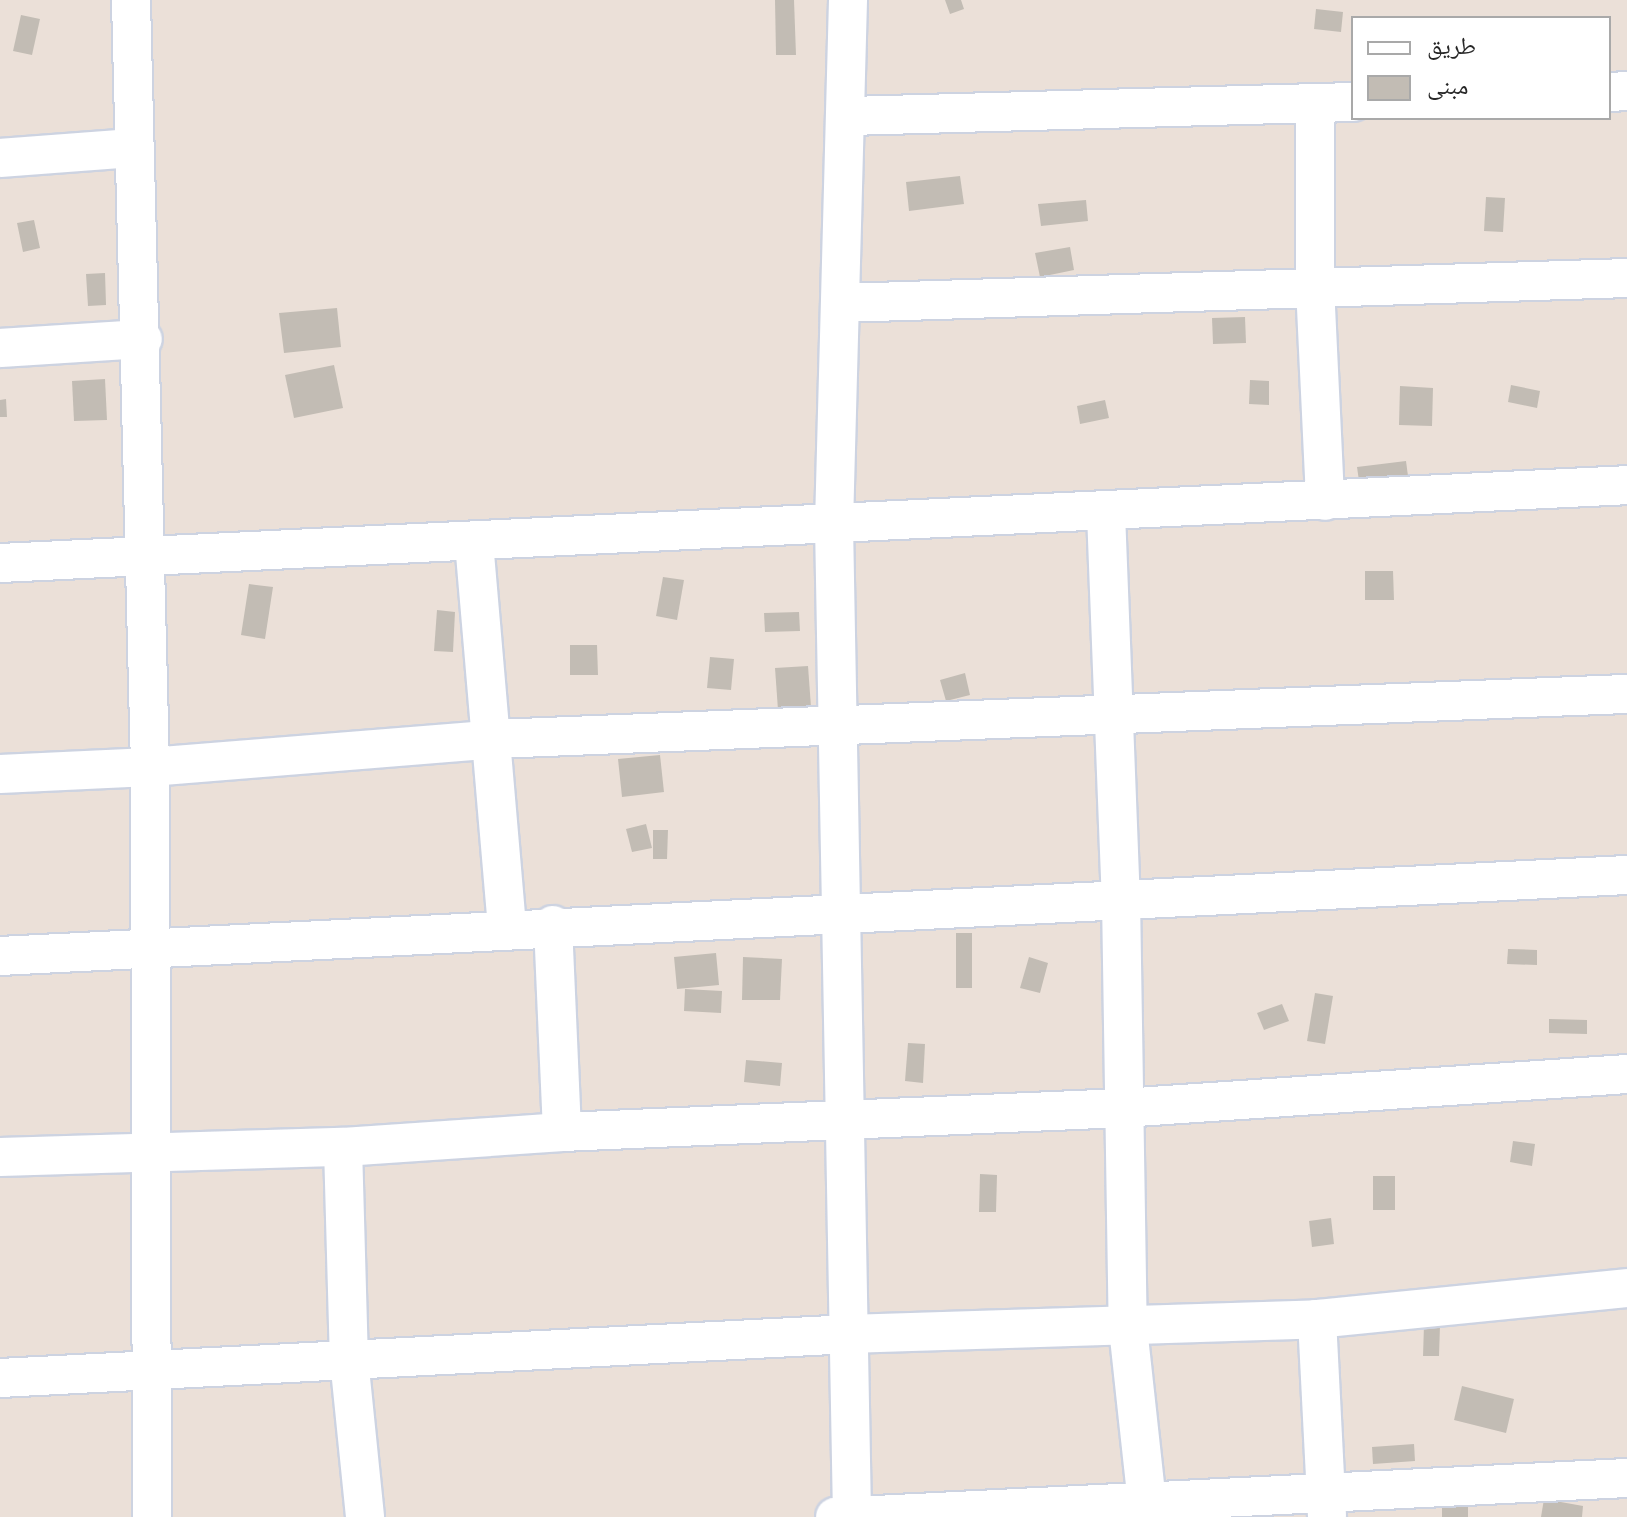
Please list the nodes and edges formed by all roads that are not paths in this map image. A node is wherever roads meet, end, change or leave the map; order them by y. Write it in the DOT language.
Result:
graph roads {
  1 [pos="131,0"];
  2 [pos="848,0"];
  3 [pos="1351,102"];
  4 [pos="1315,103"];
  5 [pos="849,116"];
  6 [pos="134,148"];
  7 [pos="0,158"];
  8 [pos="1627,278"];
  9 [pos="1315,286"];
  10 [pos="842,303"];
  11 [pos="143,339"];
  12 [pos="0,348"];
  13 [pos="1627,485"];
  14 [pos="1325,501"];
  15 [pos="1106,513"];
  16 [pos="834,524"];
  17 [pos="474,542"];
  18 [pos="143,555"];
  19 [pos="0,563"];
  20 [pos="1627,694"];
  21 [pos="1113,714"];
  22 [pos="839,725"];
  23 [pos="495,739"];
  24 [pos="150,767"];
  25 [pos="0,774"];
  26 [pos="1627,875"];
  27 [pos="1121,898"];
  28 [pos="845,911"];
  29 [pos="553,925"];
  30 [pos="507,927"];
  31 [pos="149,951"];
  32 [pos="0,956"];
  33 [pos="1627,1074"];
  34 [pos="1122,1108"];
  35 [pos="844,1120"];
  36 [pos="562,1132"];
  37 [pos="343,1147"];
  38 [pos="152,1153"];
  39 [pos="0,1157"];
  40 [pos="1627,1288"];
  41 [pos="1317,1319"];
  42 [pos="1128,1328"];
  43 [pos="850,1334"];
  44 [pos="349,1359"];
  45 [pos="150,1369"];
  46 [pos="0,1378"];
  47 [pos="1627,1478"];
  48 [pos="1147,1502"];
  49 [pos="1326,1505"];
  50 [pos="852,1516"];
  51 [pos="152,1517"];
  52 [pos="365,1517"];
  53 [pos="835,1517"];
  1 -- 6 [label="street"];
  2 -- 5 [label="street"];
  3 -- 4 [label="street"];
  4 -- 5 [label="street"];
  4 -- 9 [label="street"];
  5 -- 10 [label="street"];
  6 -- 7 [label="street"];
  6 -- 11 [label="street"];
  8 -- 9 [label="street"];
  9 -- 10 [label="street"];
  9 -- 14 [label="street"];
  10 -- 16 [label="street"];
  11 -- 12 [label="street"];
  11 -- 18 [label="street"];
  13 -- 14 [label="street"];
  14 -- 15 [label="street"];
  15 -- 16 [label="street"];
  15 -- 21 [label="street"];
  16 -- 17 [label="street"];
  16 -- 22 [label="street"];
  17 -- 18 [label="street"];
  17 -- 23 [label="street"];
  18 -- 19 [label="street"];
  18 -- 24 [label="street"];
  20 -- 21 [label="street"];
  21 -- 22 [label="street"];
  21 -- 27 [label="street"];
  22 -- 23 [label="street"];
  22 -- 28 [label="street"];
  23 -- 24 [label="street"];
  23 -- 30 [label="street"];
  24 -- 25 [label="street"];
  24 -- 31 [label="street"];
  26 -- 27 [label="street"];
  27 -- 28 [label="street"];
  27 -- 34 [label="street"];
  28 -- 29 [label="street"];
  28 -- 35 [label="street"];
  29 -- 30 [label="street"];
  29 -- 36 [label="street"];
  30 -- 31 [label="street"];
  31 -- 32 [label="street"];
  31 -- 38 [label="street"];
  33 -- 34 [label="street"];
  34 -- 35 [label="street"];
  34 -- 42 [label="street"];
  35 -- 36 [label="street"];
  35 -- 43 [label="street"];
  36 -- 37 [label="street"];
  37 -- 38 [label="street"];
  37 -- 44 [label="street"];
  38 -- 39 [label="street"];
  38 -- 45 [label="street"];
  40 -- 41 [label="street"];
  41 -- 42 [label="street"];
  41 -- 49 [label="street"];
  42 -- 43 [label="street"];
  42 -- 48 [label="street"];
  43 -- 44 [label="street"];
  43 -- 50 [label="street"];
  44 -- 45 [label="street"];
  44 -- 52 [label="street"];
  45 -- 46 [label="street"];
  45 -- 51 [label="street"];
  47 -- 49 [label="street"];
  48 -- 49 [label="street"];
  48 -- 50 [label="street"];
  50 -- 53 [label="street"];
}
